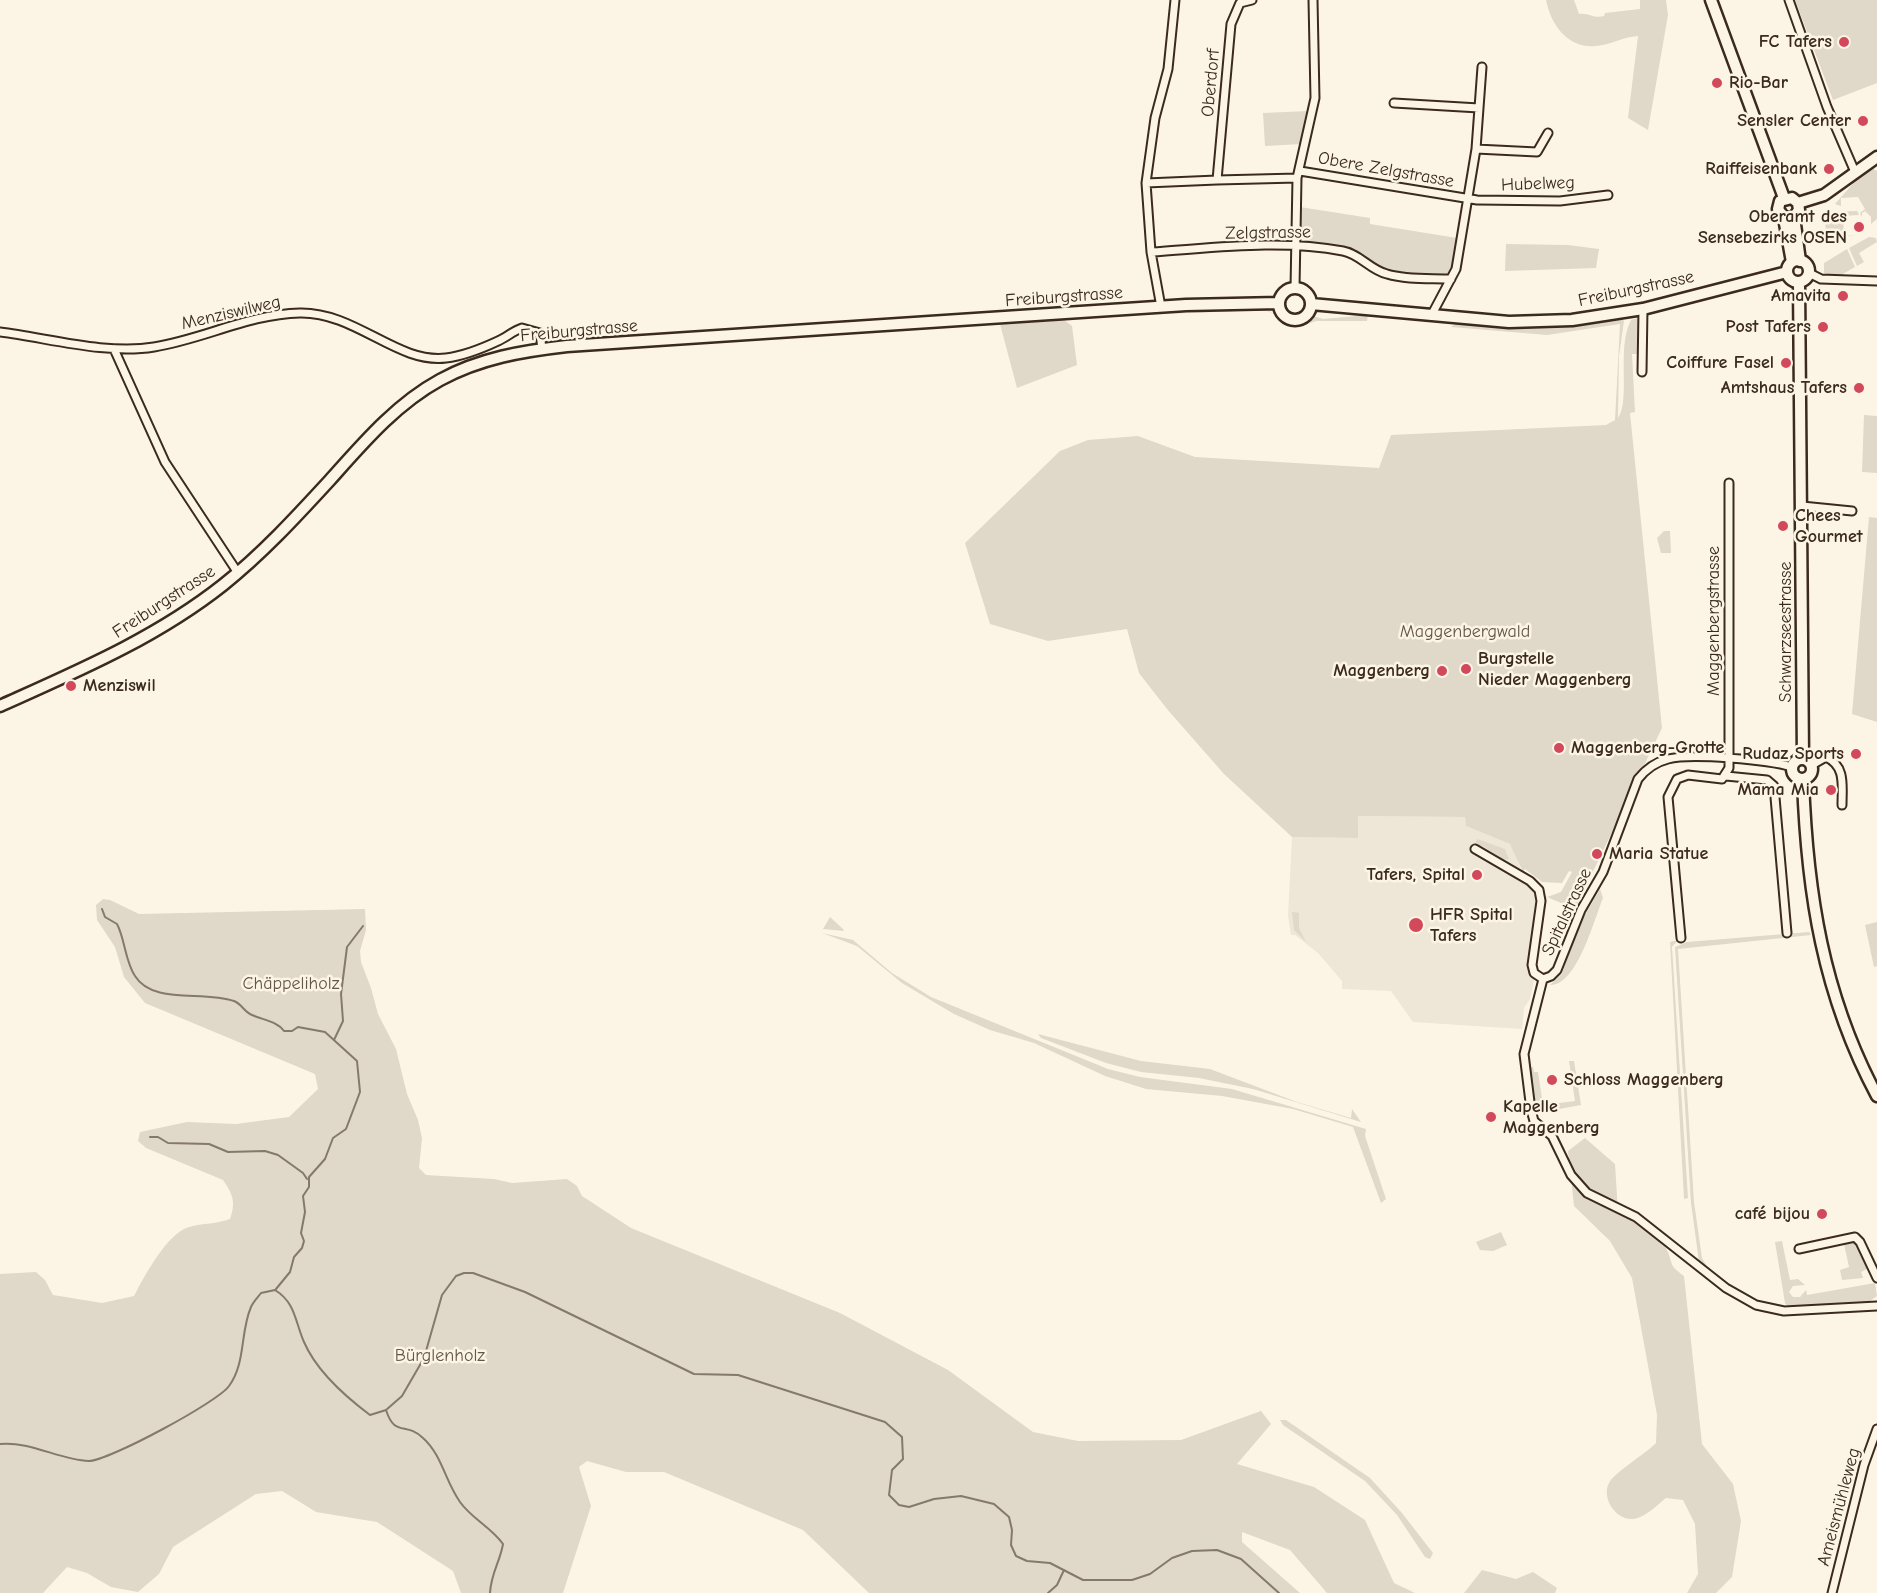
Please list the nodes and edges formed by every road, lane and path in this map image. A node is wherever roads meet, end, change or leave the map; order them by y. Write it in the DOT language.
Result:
graph roads {
  1 [pos="1175,0"];
  2 [pos="1251,0"];
  3 [pos="1313,0"];
  4 [pos="1711,0"];
  5 [pos="1789,0"];
  6 [pos="1482,67"];
  7 [pos="1394,103"];
  8 [pos="1479,108"];
  9 [pos="1548,133"];
  10 [pos="1476,149"];
  11 [pos="1877,157"];
  12 [pos="1856,172"];
  13 [pos="1299,174"];
  14 [pos="1217,180"];
  15 [pos="1146,183"];
  16 [pos="1608,195"];
  17 [pos="1784,198"];
  18 [pos="1468,199"];
  19 [pos="1798,203"];
  20 [pos="1789,217"];
  21 [pos="1295,244"];
  22 [pos="1150,252"];
  23 [pos="1793,265"];
  24 [pos="1809,273"];
  25 [pos="1451,279"];
  26 [pos="1877,281"];
  27 [pos="1799,282"];
  28 [pos="1295,288"];
  29 [pos="1279,303"];
  30 [pos="1311,304"];
  31 [pos="1161,307"];
  32 [pos="1643,309"];
  33 [pos="1431,316"];
  34 [pos="0,332"];
  35 [pos="114,349"];
  36 [pos="542,349"];
  37 [pos="1642,372"];
  38 [pos="1729,483"];
  39 [pos="1802,506"];
  40 [pos="1852,511"];
  41 [pos="238,573"];
  42 [pos="0,706"];
  43 [pos="1729,759"];
  44 [pos="1807,762"];
  45 [pos="1792,767"];
  46 [pos="1726,776"];
  47 [pos="1803,780"];
  48 [pos="1842,805"];
  49 [pos="1475,849"];
  50 [pos="1786,933"];
  51 [pos="1681,938"];
  52 [pos="1543,979"];
  53 [pos="1877,1096"];
  54 [pos="1798,1249"];
  55 [pos="1877,1278"];
  56 [pos="1877,1306"];
  57 [pos="1877,1429"];
  58 [pos="1832,1593"];
  1 -- 15 [label="street"];
  2 -- 14 [label="street, Oberdorf"];
  3 -- 13 [label="street"];
  4 -- 17 [label="main road"];
  5 -- 12 [label="street"];
  6 -- 8 [label="street"];
  7 -- 8 [label="street"];
  8 -- 10 [label="street"];
  9 -- 10 [label="street, Hubelweg"];
  10 -- 18 [label="street"];
  11 -- 12 [label="main road"];
  12 -- 19 [label="main road"];
  13 -- 14 [label="street"];
  13 -- 18 [label="street, Obere Zelgstrasse"];
  13 -- 21 [label="street"];
  14 -- 15 [label="street"];
  15 -- 22 [label="street"];
  16 -- 18 [label="street, Hubelweg"];
  17 -- 19 [label="main road"];
  17 -- 20 [label="main road"];
  18 -- 25 [label="street"];
  19 -- 20 [label="main road"];
  20 -- 23 [label="main road"];
  21 -- 22 [label="street, Zelgstrasse"];
  21 -- 25 [label="street, Zelgstrasse"];
  21 -- 28 [label="street"];
  22 -- 31 [label="street"];
  23 -- 24 [label="main road"];
  23 -- 27 [label="main road"];
  23 -- 32 [label="main road, Freiburgstrasse"];
  24 -- 26 [label="street"];
  24 -- 27 [label="main road"];
  25 -- 33 [label="street"];
  27 -- 39 [label="main road, Schwarzseestrasse"];
  28 -- 29 [label="main road"];
  28 -- 30 [label="main road"];
  29 -- 30 [label="main road"];
  29 -- 31 [label="main road, Freiburgstrasse"];
  30 -- 33 [label="main road, Freiburgstrasse"];
  31 -- 36 [label="main road, Freiburgstrasse"];
  32 -- 33 [label="main road, Freiburgstrasse"];
  32 -- 37 [label="street"];
  34 -- 35 [label="street, Menziswilweg"];
  35 -- 36 [label="street, Menziswilweg"];
  35 -- 41 [label="street"];
  36 -- 41 [label="main road, Freiburgstrasse"];
  38 -- 43 [label="street, Maggenbergstrasse"];
  39 -- 40 [label="street"];
  39 -- 44 [label="main road, Schwarzseestrasse"];
  41 -- 42 [label="main road, Freiburgstrasse"];
  43 -- 45 [label="street, Spitalstrasse"];
  43 -- 46 [label="street, Maggenbergstrasse"];
  43 -- 52 [label="street, Spitalstrasse"];
  44 -- 45 [label="main road"];
  44 -- 47 [label="main road"];
  44 -- 48 [label="street"];
  45 -- 47 [label="main road"];
  46 -- 50 [label="street"];
  46 -- 51 [label="street"];
  47 -- 53 [label="main road"];
  49 -- 52 [label="street"];
  52 -- 56 [label="street, Spitalstrasse"];
  54 -- 55 [label="street"];
  57 -- 58 [label="street, Ameismühleweg"];
}
